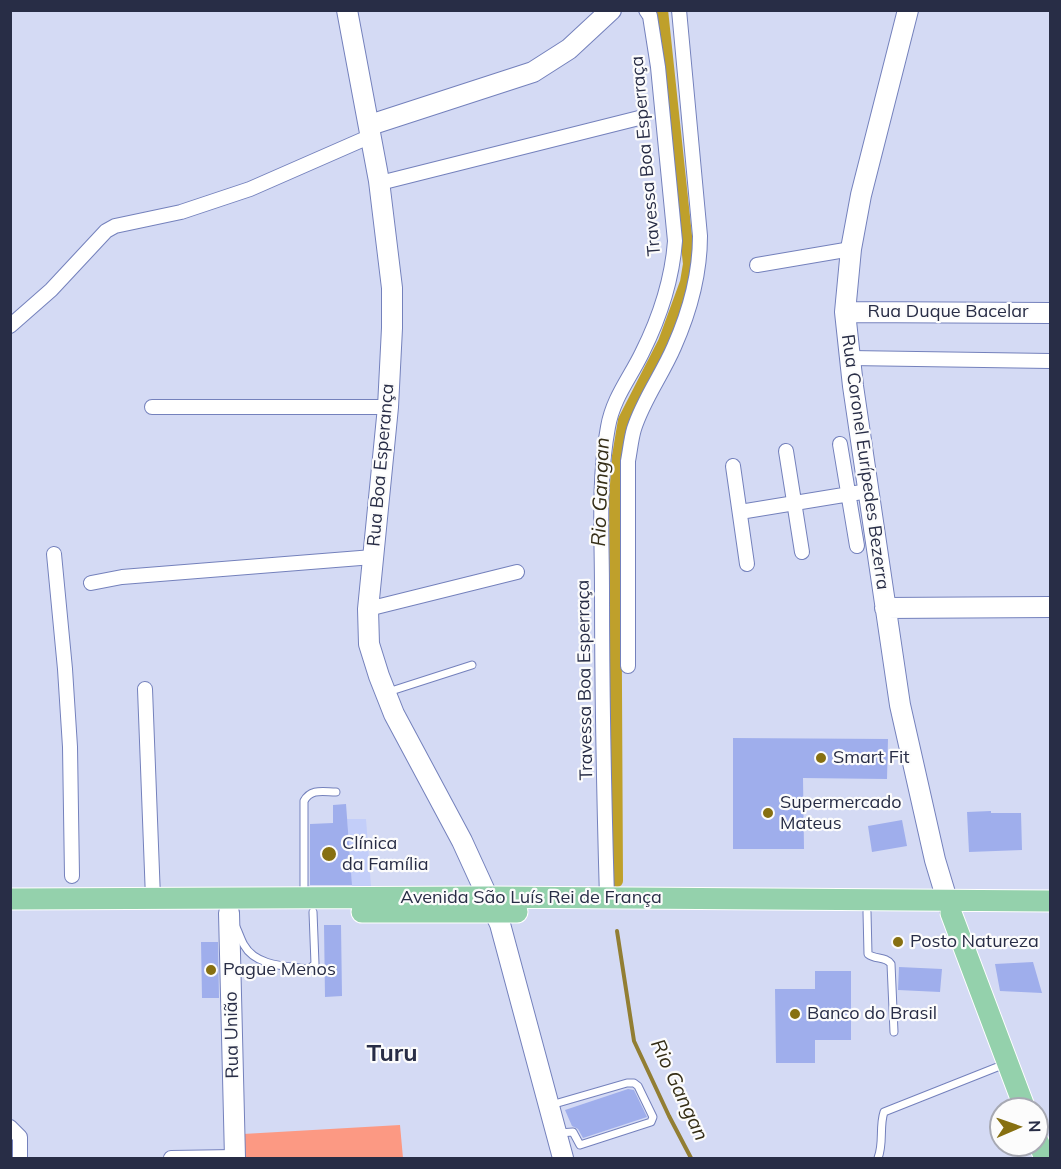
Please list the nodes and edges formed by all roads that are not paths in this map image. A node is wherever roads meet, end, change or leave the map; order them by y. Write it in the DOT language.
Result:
graph roads {
  1 [pos="347,10"];
  2 [pos="646,10"];
  3 [pos="679,10"];
  4 [pos="908,10"];
  5 [pos="611,11"];
  6 [pos="643,117"];
  7 [pos="370,130"];
  8 [pos="379,181"];
  9 [pos="851,249"];
  10 [pos="757,265"];
  11 [pos="845,312"];
  12 [pos="1050,313"];
  13 [pos="10,326"];
  14 [pos="850,358"];
  15 [pos="1050,362"];
  16 [pos="152,407"];
  17 [pos="388,407"];
  18 [pos="840,444"];
  19 [pos="786,451"];
  20 [pos="733,466"];
  21 [pos="868,491"];
  22 [pos="848,495"];
  23 [pos="794,504"];
  24 [pos="740,512"];
  25 [pos="857,546"];
  26 [pos="802,552"];
  27 [pos="54,554"];
  28 [pos="373,557"];
  29 [pos="747,564"];
  30 [pos="517,572"];
  31 [pos="91,583"];
  32 [pos="885,608"];
  33 [pos="1050,608"];
  34 [pos="368,609"];
  35 [pos="472,665"];
  36 [pos="628,666"];
  37 [pos="145,689"];
  38 [pos="386,693"];
  39 [pos="336,792"];
  40 [pos="72,876"];
  41 [pos="153,898"];
  42 [pos="607,898"];
  43 [pos="10,899"];
  44 [pos="1050,901"];
  45 [pos="491,904"];
  46 [pos="309,905"];
  47 [pos="949,907"];
  48 [pos="867,912"];
  49 [pos="10,913"];
  50 [pos="1050,913"];
  51 [pos="230,915"];
  52 [pos="894,1032"];
  53 [pos="1007,1063"];
  54 [pos="1020,1097"];
  55 [pos="549,1106"];
  56 [pos="10,1127"];
  57 [pos="556,1134"];
  58 [pos="20,1158"];
  59 [pos="171,1158"];
  60 [pos="235,1158"];
  61 [pos="563,1158"];
  62 [pos="878,1158"];
  1 -- 7 [label="main road, Rua Boa Esperança"];
  2 -- 42 [label="street, Travessa Boa Esperraça"];
  3 -- 36 [label="street"];
  4 -- 9 [label="main road, Rua Coronel Eurípedes Bezerra"];
  5 -- 7 [label="main road"];
  6 -- 8 [label="street"];
  7 -- 8 [label="main road, Rua Boa Esperança"];
  7 -- 13 [label="street"];
  8 -- 17 [label="main road, Rua Boa Esperança"];
  9 -- 10 [label="street"];
  9 -- 11 [label="main road, Rua Coronel Eurípedes Bezerra"];
  11 -- 12 [label="main road, Rua Duque Bacelar"];
  11 -- 14 [label="main road, Rua Coronel Eurípedes Bezerra"];
  14 -- 15 [label="street"];
  14 -- 21 [label="main road, Rua Coronel Eurípedes Bezerra"];
  16 -- 17 [label="street"];
  17 -- 28 [label="main road, Rua Boa Esperança"];
  18 -- 22 [label="street"];
  19 -- 23 [label="street"];
  20 -- 24 [label="street"];
  21 -- 22 [label="street"];
  21 -- 32 [label="main road, Rua Coronel Eurípedes Bezerra"];
  22 -- 23 [label="street"];
  22 -- 25 [label="street"];
  23 -- 24 [label="street"];
  23 -- 26 [label="street"];
  24 -- 29 [label="street"];
  27 -- 40 [label="street"];
  28 -- 31 [label="street"];
  28 -- 34 [label="main road, Rua Boa Esperança"];
  30 -- 34 [label="street"];
  32 -- 33 [label="main road"];
  32 -- 47 [label="main road, Rua Coronel Eurípedes Bezerra"];
  34 -- 38 [label="main road, Rua Boa Esperança"];
  35 -- 38 [label="lane"];
  37 -- 41 [label="street"];
  38 -- 45 [label="main road, Rua Boa Esperança"];
  39 -- 46 [label="lane"];
  41 -- 43 [label="main road, Avenida São Luís Rei de França"];
  41 -- 46 [label="main road, Avenida São Luís Rei de França"];
  42 -- 45 [label="main road, Avenida São Luís Rei de França"];
  42 -- 47 [label="main road, Avenida São Luís Rei de França"];
  44 -- 47 [label="main road, Avenida São Luís Rei de França"];
  45 -- 46 [label="main road, Avenida São Luís Rei de França"];
  45 -- 48 [label="main road, Avenida São Luís Rei de França"];
  45 -- 55 [label="main road, Rua Boa Esperança"];
  46 -- 51 [label="main road, Avenida São Luís Rei de França"];
  46 -- 51 [label="lane"];
  47 -- 48 [label="main road, Avenida São Luís Rei de França"];
  47 -- 50 [label="main road, Avenida São Luís Rei de França"];
  47 -- 53 [label="main road"];
  48 -- 52 [label="lane"];
  49 -- 51 [label="main road, Avenida São Luís Rei de França"];
  51 -- 60 [label="main road, Rua União"];
  53 -- 54 [label="main road"];
  53 -- 62 [label="lane"];
  55 -- 57 [label="main road, Rua Boa Esperança"];
  55 -- 57 [label="lane"];
  56 -- 58 [label="street"];
  57 -- 61 [label="main road, Rua Boa Esperança"];
  59 -- 60 [label="street"];
}
